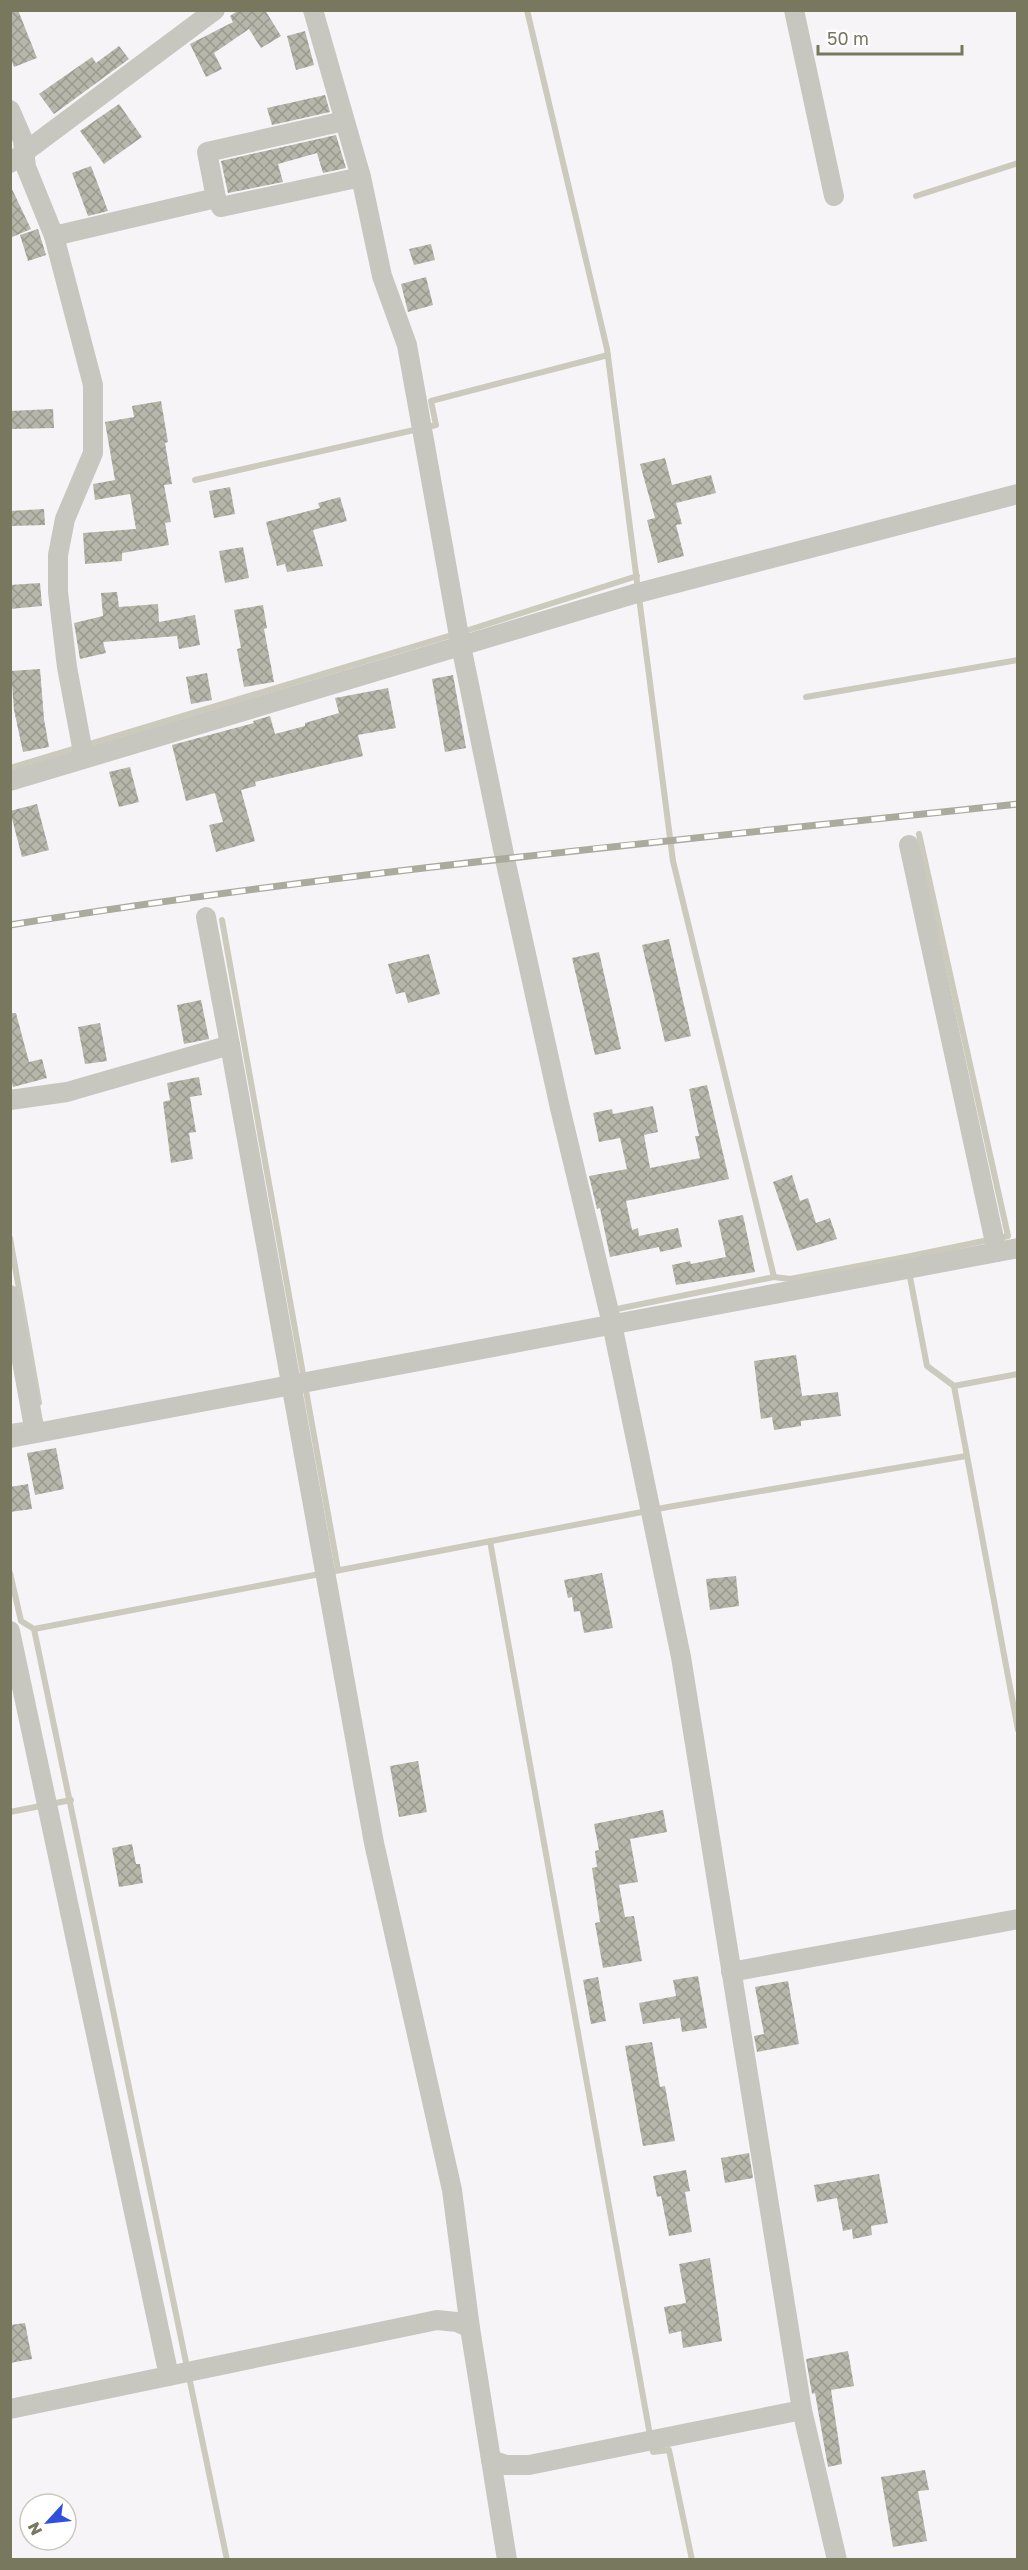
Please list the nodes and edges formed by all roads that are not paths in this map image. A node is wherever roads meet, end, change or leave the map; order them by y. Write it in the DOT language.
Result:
graph roads {
  1 [pos="215,10"];
  2 [pos="313,10"];
  3 [pos="794,10"];
  4 [pos="10,110"];
  5 [pos="344,121"];
  6 [pos="18,158"];
  7 [pos="361,177"];
  8 [pos="834,196"];
  9 [pos="216,198"];
  10 [pos="54,237"];
  11 [pos="1017,494"];
  12 [pos="460,636"];
  13 [pos="83,752"];
  14 [pos="10,781"];
  15 [pos="909,845"];
  16 [pos="206,917"];
  17 [pos="230,1046"];
  18 [pos="10,1100"];
  19 [pos="995,1243"];
  20 [pos="1017,1248"];
  21 [pos="10,1295"];
  22 [pos="612,1324"];
  23 [pos="300,1383"];
  24 [pos="34,1426"];
  25 [pos="10,1438"];
  26 [pos="10,1631"];
  27 [pos="1017,1919"];
  28 [pos="731,1972"];
  29 [pos="470,2328"];
  30 [pos="182,2373"];
  31 [pos="10,2409"];
  32 [pos="802,2410"];
  33 [pos="491,2460"];
  34 [pos="507,2559"];
  35 [pos="837,2559"];
  1 -- 6 [label="street"];
  2 -- 5 [label="street"];
  3 -- 8 [label="street"];
  4 -- 6 [label="street"];
  5 -- 7 [label="street"];
  5 -- 9 [label="street"];
  6 -- 10 [label="street"];
  7 -- 9 [label="street"];
  7 -- 12 [label="street"];
  9 -- 10 [label="street"];
  10 -- 13 [label="street"];
  11 -- 12 [label="street"];
  12 -- 13 [label="street"];
  12 -- 22 [label="street"];
  13 -- 14 [label="street"];
  15 -- 19 [label="street"];
  16 -- 17 [label="street"];
  17 -- 18 [label="street"];
  17 -- 23 [label="street"];
  19 -- 20 [label="street"];
  19 -- 22 [label="street"];
  21 -- 24 [label="street"];
  22 -- 23 [label="street"];
  22 -- 28 [label="street"];
  23 -- 24 [label="street"];
  23 -- 29 [label="street"];
  24 -- 25 [label="street"];
  26 -- 30 [label="street"];
  27 -- 28 [label="street"];
  28 -- 32 [label="street"];
  29 -- 30 [label="street"];
  29 -- 33 [label="street"];
  30 -- 31 [label="street"];
  32 -- 33 [label="street"];
  32 -- 35 [label="street"];
  33 -- 34 [label="street"];
}
